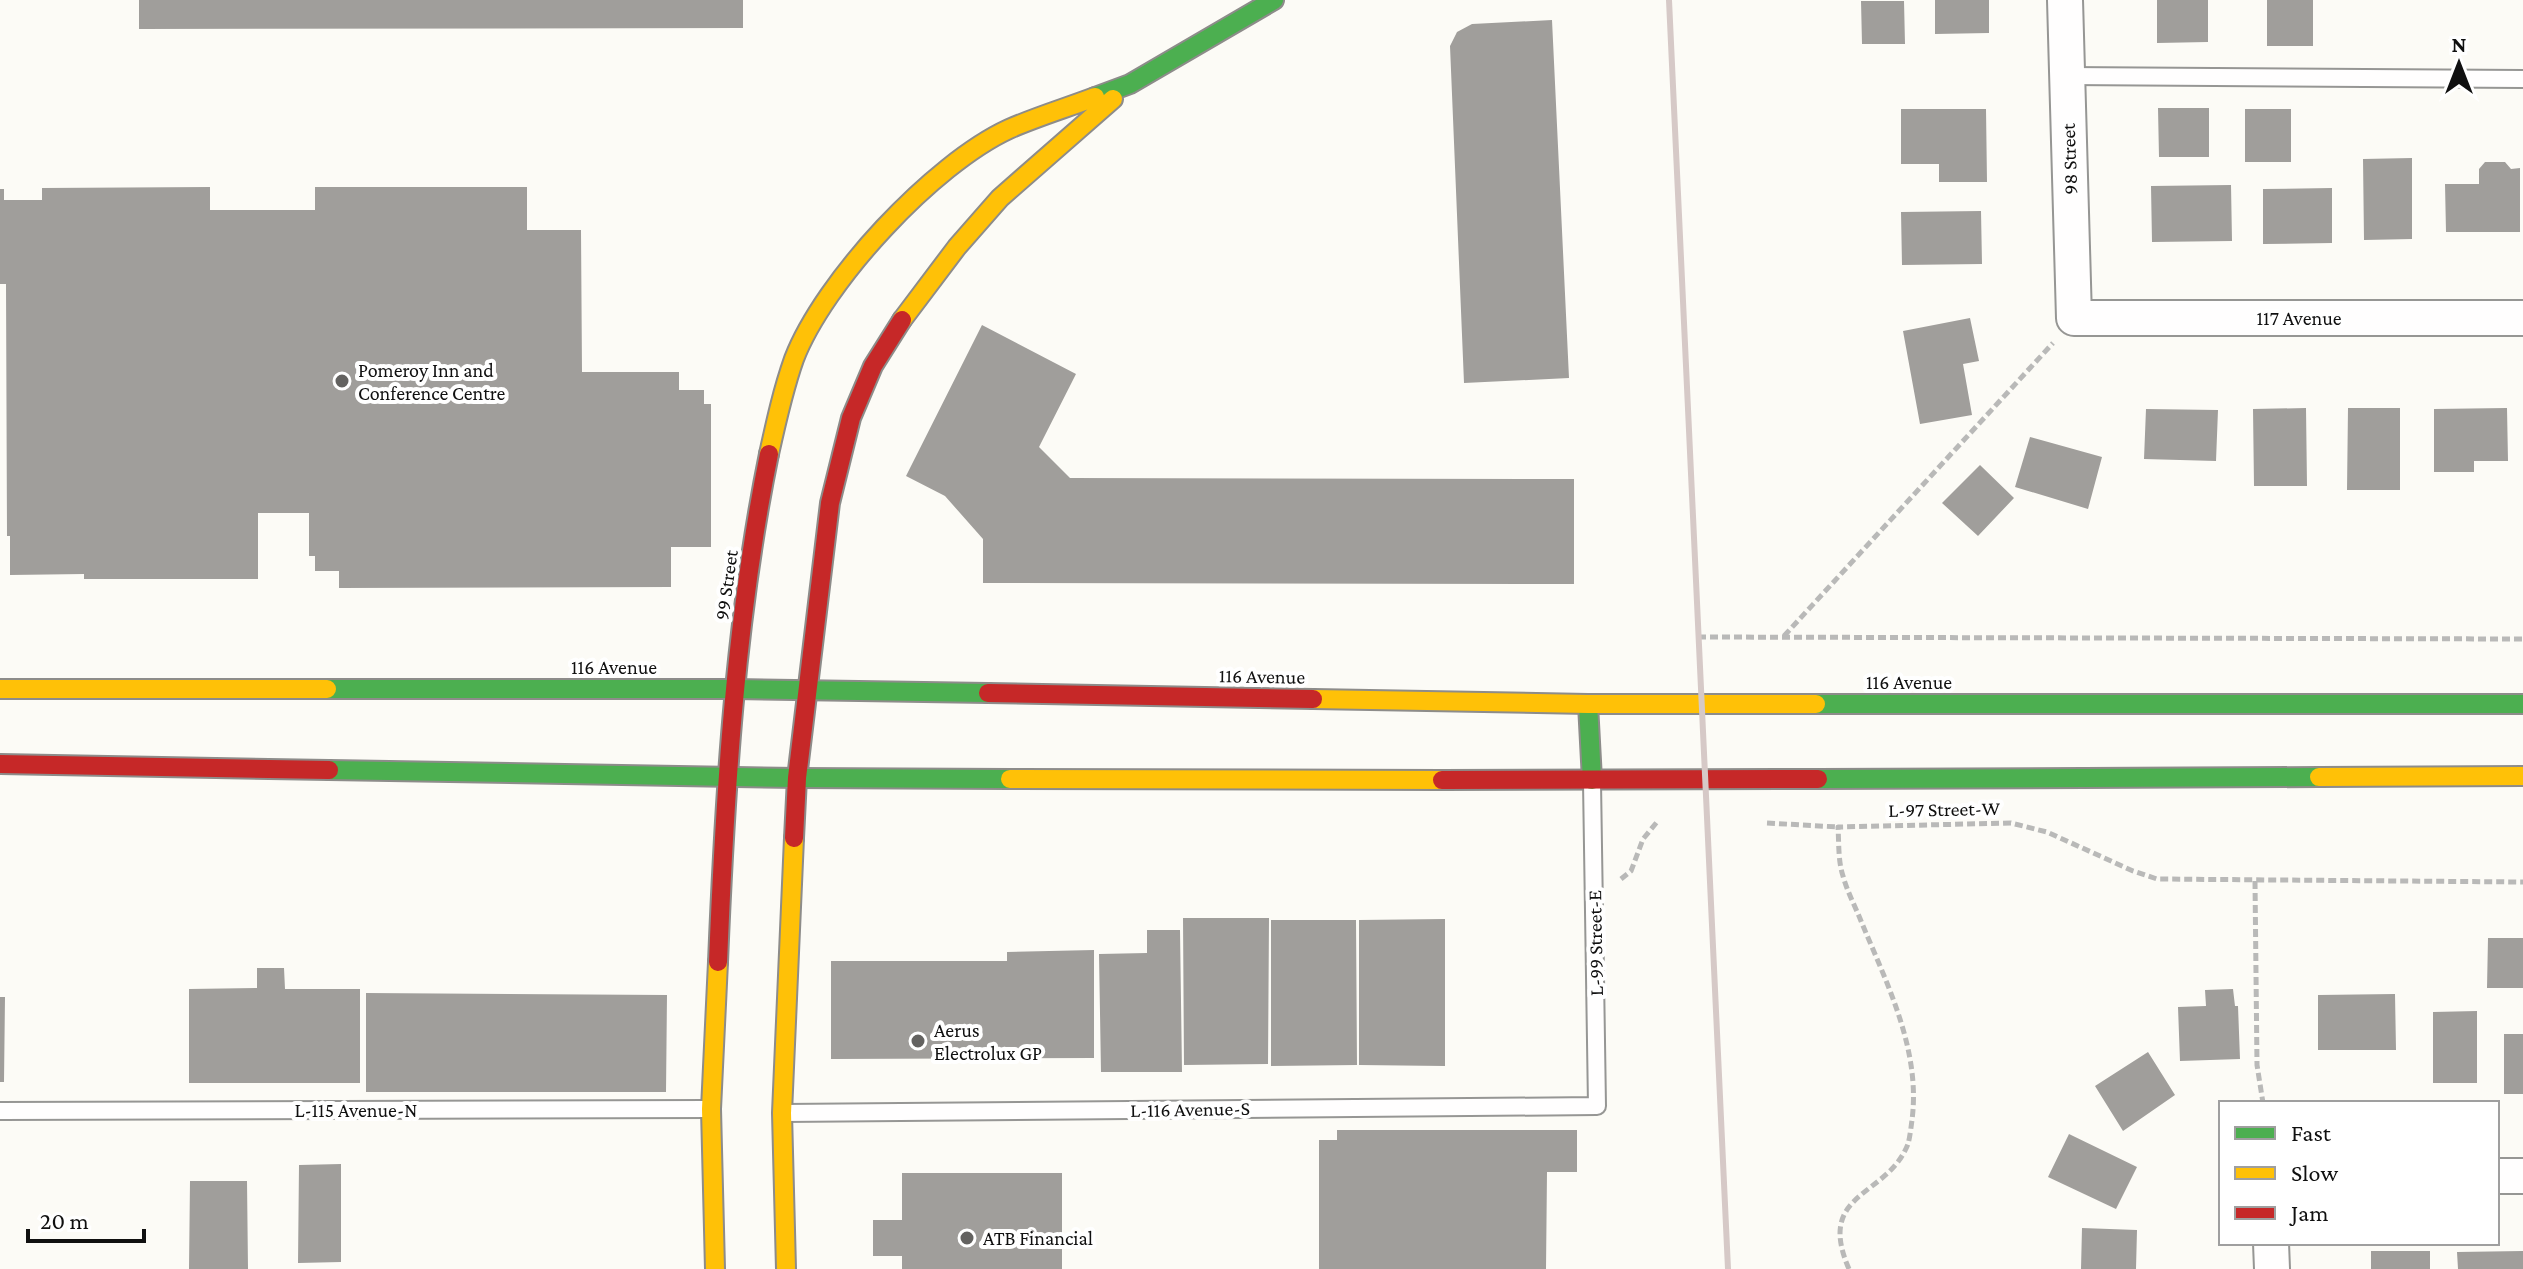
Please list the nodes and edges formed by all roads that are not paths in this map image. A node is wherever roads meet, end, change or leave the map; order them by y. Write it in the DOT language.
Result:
graph roads {
  1 [pos="1274,0"];
  2 [pos="2065,0"];
  3 [pos="2067,76"];
  4 [pos="2523,79"];
  5 [pos="1130,84"];
  6 [pos="2074,318"];
  7 [pos="2523,318"];
  8 [pos="0,681"];
  9 [pos="0,689"];
  10 [pos="735,689"];
  11 [pos="33,690"];
  12 [pos="807,690"];
  13 [pos="1588,704"];
  14 [pos="2523,704"];
  15 [pos="0,764"];
  16 [pos="2523,776"];
  17 [pos="726,778"];
  18 [pos="797,778"];
  19 [pos="1592,780"];
  20 [pos="1597,1106"];
  21 [pos="711,1109"];
  22 [pos="0,1111"];
  23 [pos="782,1113"];
  24 [pos="2499,1176"];
  25 [pos="2523,1176"];
  26 [pos="2271,1245"];
  27 [pos="715,1269"];
  28 [pos="786,1269"];
  29 [pos="2272,1269"];
  1 -- 5 [label="main road, 99 Street"];
  2 -- 3 [label="street, 98 Street"];
  3 -- 4 [label="lane"];
  3 -- 6 [label="street, 98 Street"];
  5 -- 10 [label="main road, 99 Street"];
  5 -- 12 [label="main road, 99 Street"];
  6 -- 7 [label="street, 117 Avenue"];
  8 -- 11 [label="main road"];
  9 -- 11 [label="main road, 116 Avenue"];
  10 -- 11 [label="main road, 116 Avenue"];
  10 -- 12 [label="main road, 116 Avenue"];
  10 -- 17 [label="main road, 99 Street"];
  12 -- 13 [label="main road, 116 Avenue"];
  12 -- 18 [label="main road, 99 Street"];
  13 -- 14 [label="main road, 116 Avenue"];
  13 -- 19 [label="main road"];
  15 -- 17 [label="main road"];
  16 -- 19 [label="main road"];
  17 -- 18 [label="main road"];
  17 -- 21 [label="main road, 99 Street"];
  18 -- 19 [label="main road"];
  18 -- 23 [label="main road, 99 Street"];
  19 -- 20 [label="lane, L-99 Street-E"];
  20 -- 23 [label="lane, L-116 Avenue-S"];
  21 -- 22 [label="lane, L-115 Avenue-N"];
  21 -- 27 [label="main road, 99 Street"];
  23 -- 28 [label="main road, 99 Street"];
  24 -- 25 [label="street"];
  26 -- 29 [label="street"];
}
